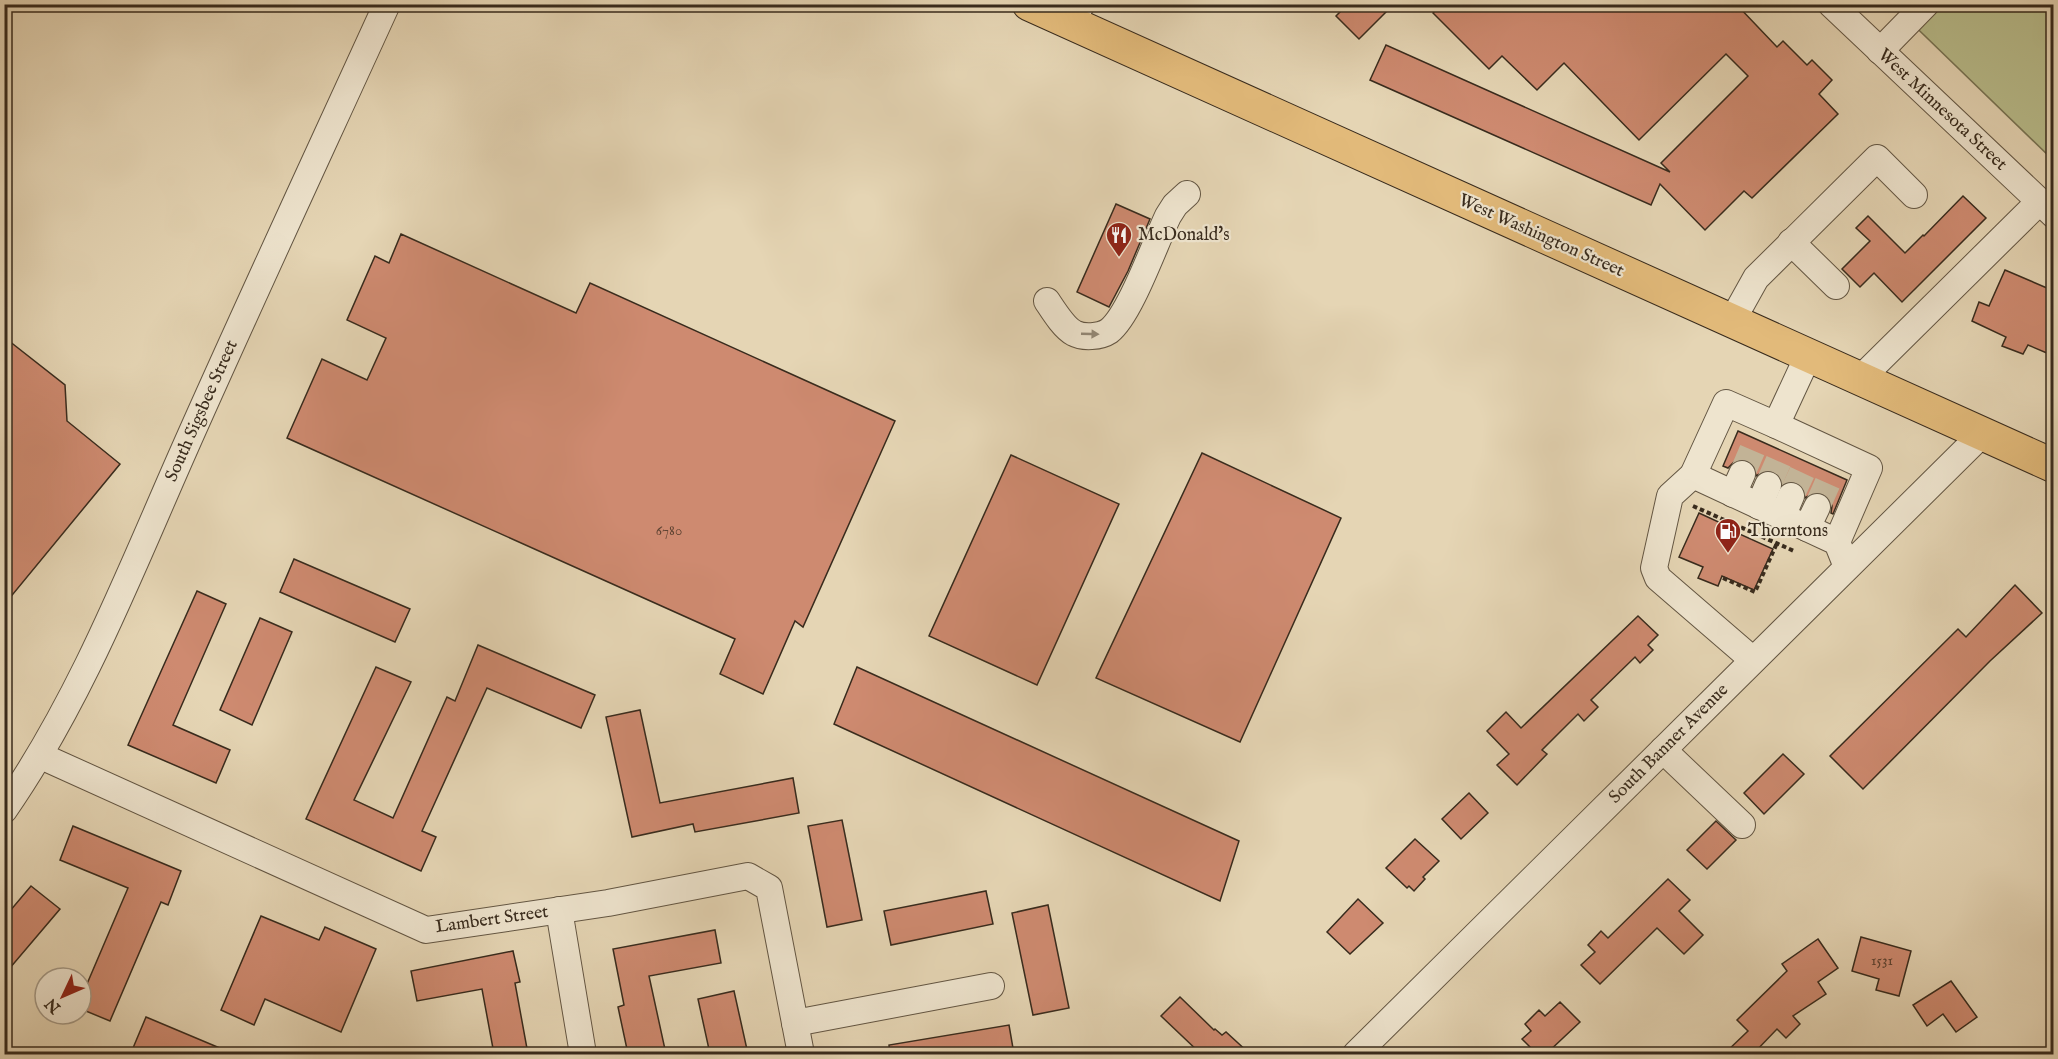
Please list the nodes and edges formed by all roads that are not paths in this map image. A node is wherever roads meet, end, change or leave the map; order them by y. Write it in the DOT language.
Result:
graph roads {
  1 [pos="387,4"];
  2 [pos="1029,4"];
  3 [pos="1831,4"];
  4 [pos="1926,4"];
  5 [pos="1077,14"];
  6 [pos="1880,51"];
  7 [pos="1188,194"];
  8 [pos="1914,195"];
  9 [pos="2046,208"];
  10 [pos="1791,242"];
  11 [pos="1836,286"];
  12 [pos="1047,301"];
  13 [pos="1732,321"];
  14 [pos="1808,356"];
  15 [pos="1860,379"];
  16 [pos="1982,434"];
  17 [pos="1785,439"];
  18 [pos="2054,466"];
  19 [pos="1692,475"];
  20 [pos="1837,542"];
  21 [pos="1847,567"];
  22 [pos="1753,660"];
  23 [pos="1663,750"];
  24 [pos="40,756"];
  25 [pos="4,810"];
  26 [pos="1742,825"];
  27 [pos="559,910"];
  28 [pos="991,986"];
  29 [pos="795,1023"];
  30 [pos="583,1054"];
  31 [pos="801,1054"];
  32 [pos="1356,1054"];
  1 -- 24 [label="street, South Sigsbee Street"];
  2 -- 5 [label="main road, West Washington Street"];
  3 -- 6 [label="street, West Minnesota Street"];
  4 -- 6 [label="street"];
  5 -- 13 [label="main road, West Washington Street"];
  6 -- 9 [label="street, West Minnesota Street"];
  12 -- 7 [label="street, one-way"];
  8 -- 10 [label="street"];
  9 -- 15 [label="street"];
  10 -- 11 [label="street"];
  10 -- 13 [label="street"];
  13 -- 14 [label="main road, West Washington Street"];
  14 -- 15 [label="main road, West Washington Street"];
  14 -- 17 [label="street"];
  15 -- 16 [label="main road, West Washington Street"];
  16 -- 18 [label="main road, West Washington Street"];
  16 -- 21 [label="street, South Banner Avenue"];
  17 -- 19 [label="street"];
  17 -- 20 [label="street"];
  19 -- 20 [label="street"];
  19 -- 22 [label="street"];
  20 -- 21 [label="street"];
  21 -- 22 [label="street, South Banner Avenue"];
  22 -- 23 [label="street, South Banner Avenue"];
  23 -- 26 [label="street"];
  23 -- 32 [label="street, South Banner Avenue"];
  24 -- 25 [label="street, South Sigsbee Street"];
  24 -- 27 [label="street, Lambert Street"];
  27 -- 29 [label="street, Lambert Street"];
  27 -- 30 [label="street"];
  28 -- 29 [label="street"];
  29 -- 31 [label="street, Lambert Street"];
}
